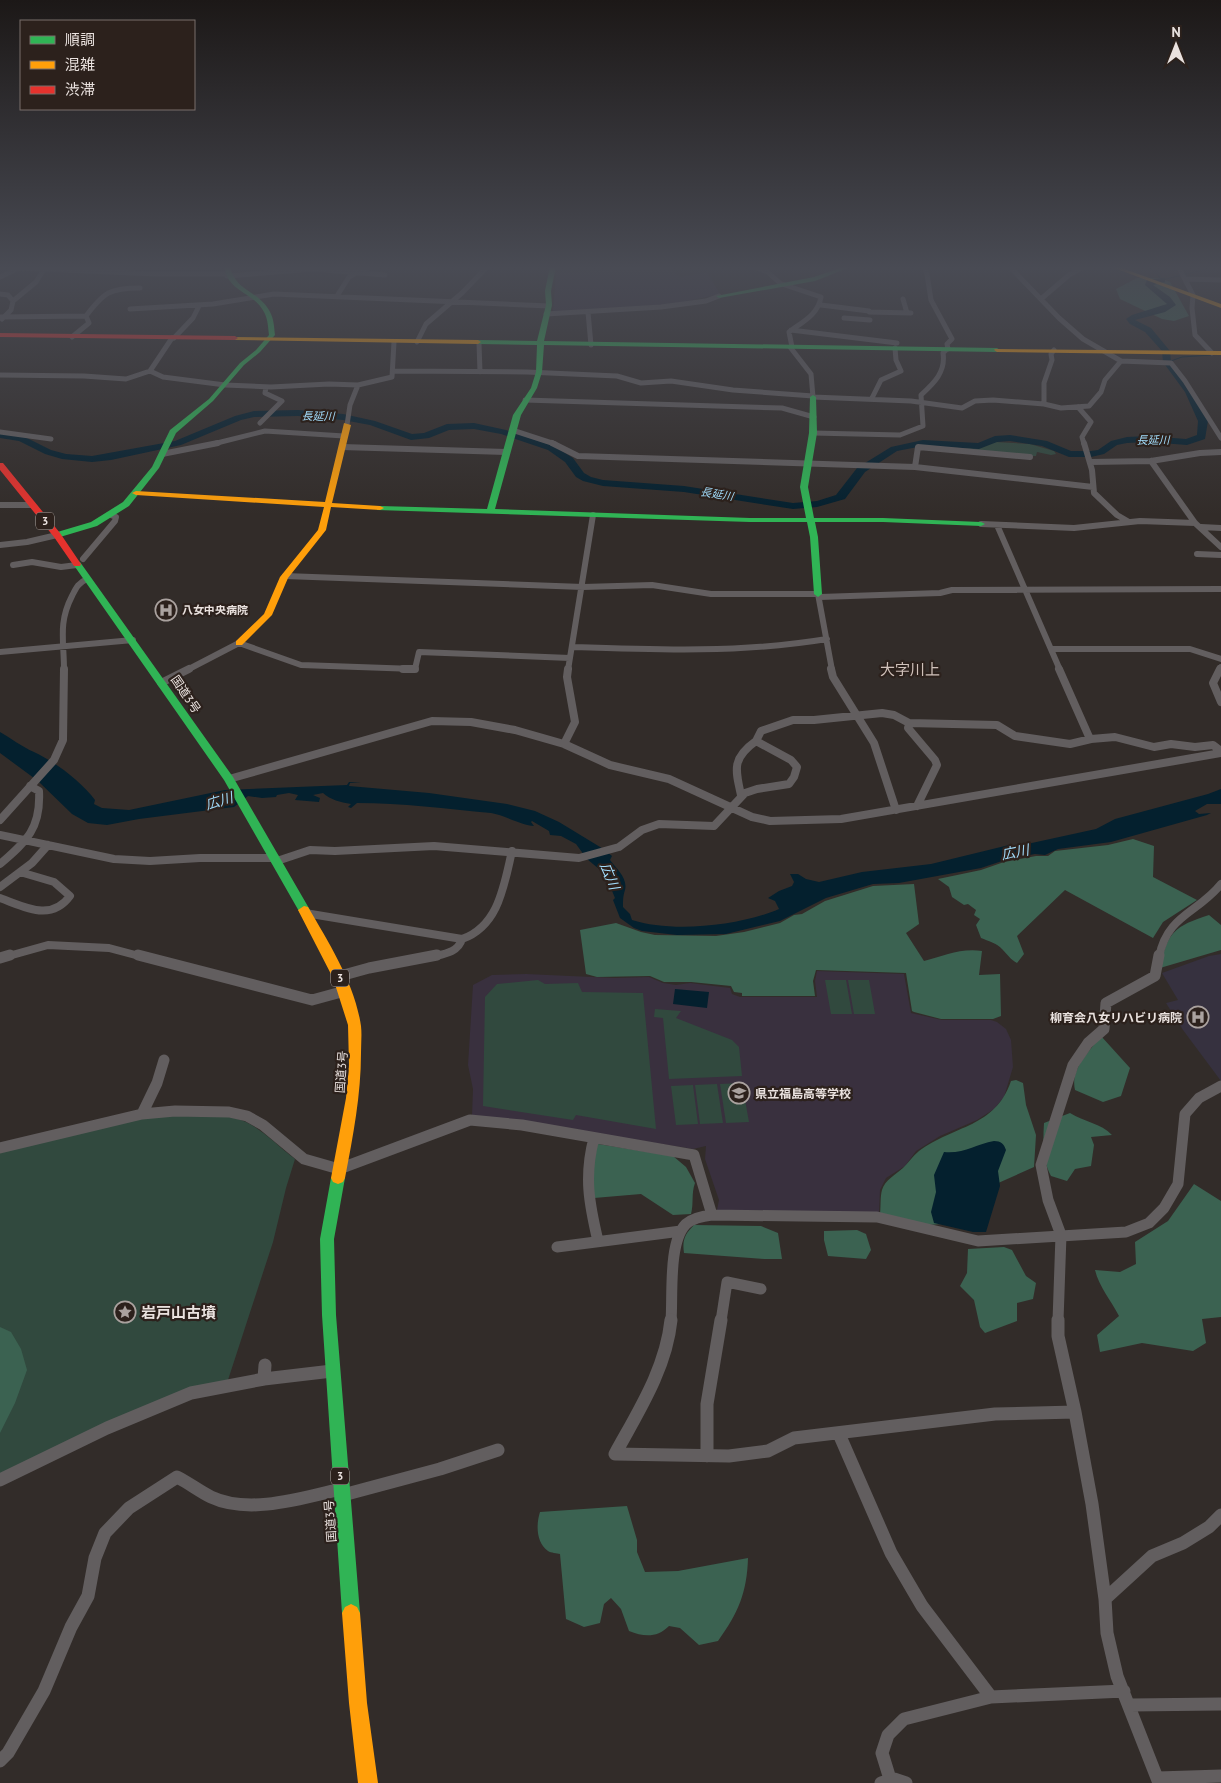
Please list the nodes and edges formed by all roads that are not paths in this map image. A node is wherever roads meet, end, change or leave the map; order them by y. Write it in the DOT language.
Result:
graph roads {
  1 [pos="165,349"];
  2 [pos="260,349"];
  3 [pos="394,349"];
  4 [pos="479,349"];
  5 [pos="540,349"];
  6 [pos="793,349"];
  7 [pos="896,349"];
  8 [pos="948,349"];
  9 [pos="970,349"];
  10 [pos="1101,349"];
  11 [pos="1054,350"];
  12 [pos="1104,351"];
  13 [pos="1217,353"];
  14 [pos="1172,357"];
  15 [pos="1121,361"];
  16 [pos="150,370"];
  17 [pos="394,371"];
  18 [pos="480,372"];
  19 [pos="539,372"];
  20 [pos="0,375"];
  21 [pos="224,385"];
  22 [pos="358,385"];
  23 [pos="266,386"];
  24 [pos="813,396"];
  25 [pos="872,398"];
  26 [pos="525,400"];
  27 [pos="923,402"];
  28 [pos="1044,404"];
  29 [pos="1078,407"];
  30 [pos="814,417"];
  31 [pos="260,423"];
  32 [pos="1210,425"];
  33 [pos="1221,426"];
  34 [pos="346,429"];
  35 [pos="0,432"];
  36 [pos="813,433"];
  37 [pos="511,434"];
  38 [pos="1221,438"];
  39 [pos="51,439"];
  40 [pos="1085,449"];
  41 [pos="506,452"];
  42 [pos="1221,452"];
  43 [pos="162,454"];
  44 [pos="1030,457"];
  45 [pos="1089,460"];
  46 [pos="1151,461"];
  47 [pos="808,463"];
  48 [pos="0,465"];
  49 [pos="883,466"];
  50 [pos="915,467"];
  51 [pos="1093,487"];
  52 [pos="136,493"];
  53 [pos="0,505"];
  54 [pos="32,505"];
  55 [pos="327,506"];
  56 [pos="490,512"];
  57 [pos="111,515"];
  58 [pos="593,515"];
  59 [pos="811,521"];
  60 [pos="1130,523"];
  61 [pos="981,524"];
  62 [pos="997,524"];
  63 [pos="1198,525"];
  64 [pos="1221,528"];
  65 [pos="57,535"];
  66 [pos="0,545"];
  67 [pos="1221,547"];
  68 [pos="1197,554"];
  69 [pos="1221,555"];
  70 [pos="80,562"];
  71 [pos="13,565"];
  72 [pos="285,576"];
  73 [pos="87,579"];
  74 [pos="583,587"];
  75 [pos="1221,589"];
  76 [pos="1026,590"];
  77 [pos="819,595"];
  78 [pos="827,639"];
  79 [pos="133,640"];
  80 [pos="239,643"];
  81 [pos="64,646"];
  82 [pos="572,646"];
  83 [pos="1051,649"];
  84 [pos="1,652"];
  85 [pos="570,658"];
  86 [pos="1221,659"];
  87 [pos="1221,667"];
  88 [pos="161,683"];
  89 [pos="1221,702"];
  90 [pos="857,714"];
  91 [pos="909,723"];
  92 [pos="1090,739"];
  93 [pos="756,741"];
  94 [pos="564,744"];
  95 [pos="1221,752"];
  96 [pos="231,783"];
  97 [pos="32,784"];
  98 [pos="741,794"];
  99 [pos="917,806"];
  100 [pos="729,808"];
  101 [pos="896,810"];
  102 [pos="0,820"];
  103 [pos="0,835"];
  104 [pos="28,841"];
  105 [pos="48,845"];
  106 [pos="512,851"];
  107 [pos="276,859"];
  108 [pos="0,864"];
  109 [pos="20,872"];
  110 [pos="1221,884"];
  111 [pos="0,887"];
  112 [pos="0,898"];
  113 [pos="305,913"];
  114 [pos="462,939"];
  115 [pos="0,958"];
  116 [pos="340,976"];
  117 [pos="345,991"];
  118 [pos="164,1060"];
  119 [pos="1221,1086"];
  120 [pos="142,1114"];
  121 [pos="594,1138"];
  122 [pos="0,1148"];
  123 [pos="339,1170"];
  124 [pos="712,1215"];
  125 [pos="681,1231"];
  126 [pos="1061,1235"];
  127 [pos="598,1241"];
  128 [pos="557,1247"];
  129 [pos="761,1288"];
  130 [pos="265,1365"];
  131 [pos="332,1372"];
  132 [pos="264,1379"];
  133 [pos="1075,1412"];
  134 [pos="839,1434"];
  135 [pos="498,1450"];
  136 [pos="707,1456"];
  137 [pos="0,1480"];
  138 [pos="342,1492"];
  139 [pos="1221,1515"];
  140 [pos="1105,1600"];
  141 [pos="1124,1691"];
  142 [pos="992,1697"];
  143 [pos="1221,1704"];
  144 [pos="1130,1705"];
  145 [pos="0,1762"];
  146 [pos="1221,1776"];
  147 [pos="1158,1780"];
  148 [pos="886,1781"];
  149 [pos="368,1783"];
  150 [pos="906,1783"];
  1 -- 16 [label="street"];
  2 -- 21 [label="main road"];
  3 -- 17 [label="street"];
  4 -- 18 [label="street"];
  5 -- 19 [label="main road"];
  6 -- 24 [label="street"];
  7 -- 25 [label="street"];
  8 -- 27 [label="street"];
  9 -- 11 [label="main road"];
  10 -- 12 [label="street"];
  11 -- 12 [label="main road"];
  11 -- 28 [label="street"];
  12 -- 14 [label="main road"];
  12 -- 15 [label="street"];
  13 -- 14 [label="main road"];
  14 -- 15 [label="street"];
  14 -- 32 [label="street"];
  15 -- 29 [label="street"];
  16 -- 20 [label="street"];
  16 -- 21 [label="street"];
  17 -- 18 [label="street"];
  17 -- 22 [label="street"];
  18 -- 19 [label="street"];
  19 -- 24 [label="street"];
  19 -- 26 [label="main road"];
  21 -- 23 [label="street"];
  21 -- 43 [label="main road"];
  22 -- 23 [label="street"];
  22 -- 34 [label="street"];
  23 -- 31 [label="street"];
  24 -- 25 [label="street"];
  24 -- 30 [label="main road"];
  25 -- 27 [label="street"];
  26 -- 30 [label="street"];
  26 -- 37 [label="main road"];
  27 -- 28 [label="street"];
  27 -- 36 [label="street"];
  28 -- 29 [label="street"];
  29 -- 40 [label="street"];
  30 -- 36 [label="main road"];
  32 -- 33 [label="street"];
  32 -- 38 [label="street"];
  34 -- 41 [label="street"];
  34 -- 43 [label="street"];
  34 -- 55 [label="main road"];
  35 -- 39 [label="street"];
  36 -- 47 [label="main road"];
  37 -- 41 [label="main road"];
  37 -- 47 [label="street"];
  40 -- 45 [label="street"];
  41 -- 56 [label="main road"];
  42 -- 46 [label="street"];
  43 -- 52 [label="main road"];
  44 -- 50 [label="street"];
  45 -- 46 [label="street"];
  45 -- 51 [label="street"];
  46 -- 63 [label="street"];
  47 -- 49 [label="street"];
  47 -- 59 [label="main road"];
  48 -- 54 [label="main road, 国道3号 / 3"];
  49 -- 50 [label="street"];
  50 -- 51 [label="street"];
  51 -- 60 [label="street"];
  52 -- 55 [label="main road"];
  52 -- 57 [label="main road"];
  53 -- 54 [label="street"];
  54 -- 65 [label="main road, 国道3号 / 3"];
  55 -- 56 [label="main road"];
  55 -- 72 [label="main road"];
  56 -- 58 [label="main road"];
  57 -- 65 [label="main road"];
  57 -- 70 [label="street"];
  58 -- 59 [label="main road"];
  58 -- 74 [label="street"];
  59 -- 61 [label="main road"];
  59 -- 77 [label="main road"];
  60 -- 62 [label="street"];
  60 -- 63 [label="street"];
  61 -- 62 [label="street"];
  62 -- 76 [label="street"];
  63 -- 64 [label="street"];
  63 -- 67 [label="street"];
  65 -- 66 [label="street"];
  65 -- 70 [label="main road, 国道3号 / 3"];
  68 -- 69 [label="street"];
  70 -- 71 [label="street"];
  70 -- 73 [label="main road, 国道3号 / 3"];
  72 -- 74 [label="street"];
  72 -- 80 [label="main road"];
  73 -- 79 [label="main road, 国道3号 / 3"];
  73 -- 81 [label="street"];
  74 -- 77 [label="street"];
  74 -- 82 [label="street"];
  75 -- 76 [label="street"];
  76 -- 77 [label="street"];
  76 -- 83 [label="street"];
  77 -- 78 [label="street"];
  78 -- 82 [label="street"];
  78 -- 90 [label="street"];
  79 -- 81 [label="street"];
  79 -- 88 [label="main road, 国道3号 / 3"];
  80 -- 85 [label="street"];
  80 -- 88 [label="street"];
  81 -- 84 [label="street"];
  81 -- 97 [label="street"];
  82 -- 85 [label="street"];
  83 -- 86 [label="street"];
  83 -- 92 [label="street"];
  85 -- 94 [label="street"];
  87 -- 89 [label="street"];
  88 -- 96 [label="main road, 国道3号 / 3"];
  90 -- 91 [label="street"];
  90 -- 93 [label="street"];
  90 -- 101 [label="street"];
  91 -- 92 [label="street"];
  91 -- 99 [label="street"];
  92 -- 95 [label="street"];
  93 -- 98 [label="street"];
  93 -- 98 [label="street"];
  94 -- 96 [label="street"];
  94 -- 100 [label="street"];
  95 -- 99 [label="street"];
  96 -- 107 [label="main road, 国道3号 / 3"];
  97 -- 102 [label="street"];
  97 -- 104 [label="street"];
  98 -- 100 [label="street"];
  99 -- 101 [label="street"];
  100 -- 101 [label="street"];
  100 -- 106 [label="street"];
  103 -- 104 [label="street"];
  104 -- 105 [label="street"];
  104 -- 108 [label="street"];
  105 -- 107 [label="street"];
  105 -- 109 [label="street"];
  106 -- 107 [label="street"];
  106 -- 114 [label="street"];
  107 -- 113 [label="main road, 国道3号 / 3"];
  109 -- 111 [label="street"];
  109 -- 112 [label="street"];
  110 -- 126 [label="street"];
  113 -- 114 [label="street"];
  113 -- 116 [label="main road, 国道3号 / 3"];
  114 -- 116 [label="street"];
  115 -- 117 [label="street"];
  116 -- 117 [label="main road, 国道3号 / 3"];
  117 -- 123 [label="main road, 国道3号 / 3"];
  118 -- 120 [label="street"];
  119 -- 126 [label="street"];
  120 -- 122 [label="street"];
  120 -- 123 [label="street"];
  121 -- 123 [label="street"];
  121 -- 124 [label="street"];
  121 -- 127 [label="street"];
  123 -- 131 [label="main road, 国道3号 / 3"];
  124 -- 125 [label="street"];
  124 -- 126 [label="street"];
  125 -- 127 [label="street"];
  125 -- 136 [label="street"];
  126 -- 133 [label="street"];
  127 -- 128 [label="street"];
  129 -- 136 [label="street"];
  130 -- 132 [label="street"];
  131 -- 132 [label="street"];
  131 -- 138 [label="main road, 国道3号 / 3"];
  132 -- 137 [label="street"];
  133 -- 134 [label="street"];
  133 -- 140 [label="street"];
  134 -- 136 [label="street"];
  134 -- 142 [label="street"];
  135 -- 138 [label="street"];
  138 -- 145 [label="street"];
  138 -- 149 [label="main road, 国道3号 / 3"];
  139 -- 140 [label="street"];
  140 -- 141 [label="street"];
  141 -- 142 [label="street"];
  141 -- 144 [label="street"];
  142 -- 148 [label="street"];
  143 -- 144 [label="street"];
  144 -- 147 [label="street"];
  146 -- 147 [label="street"];
  148 -- 150 [label="street"];
}
